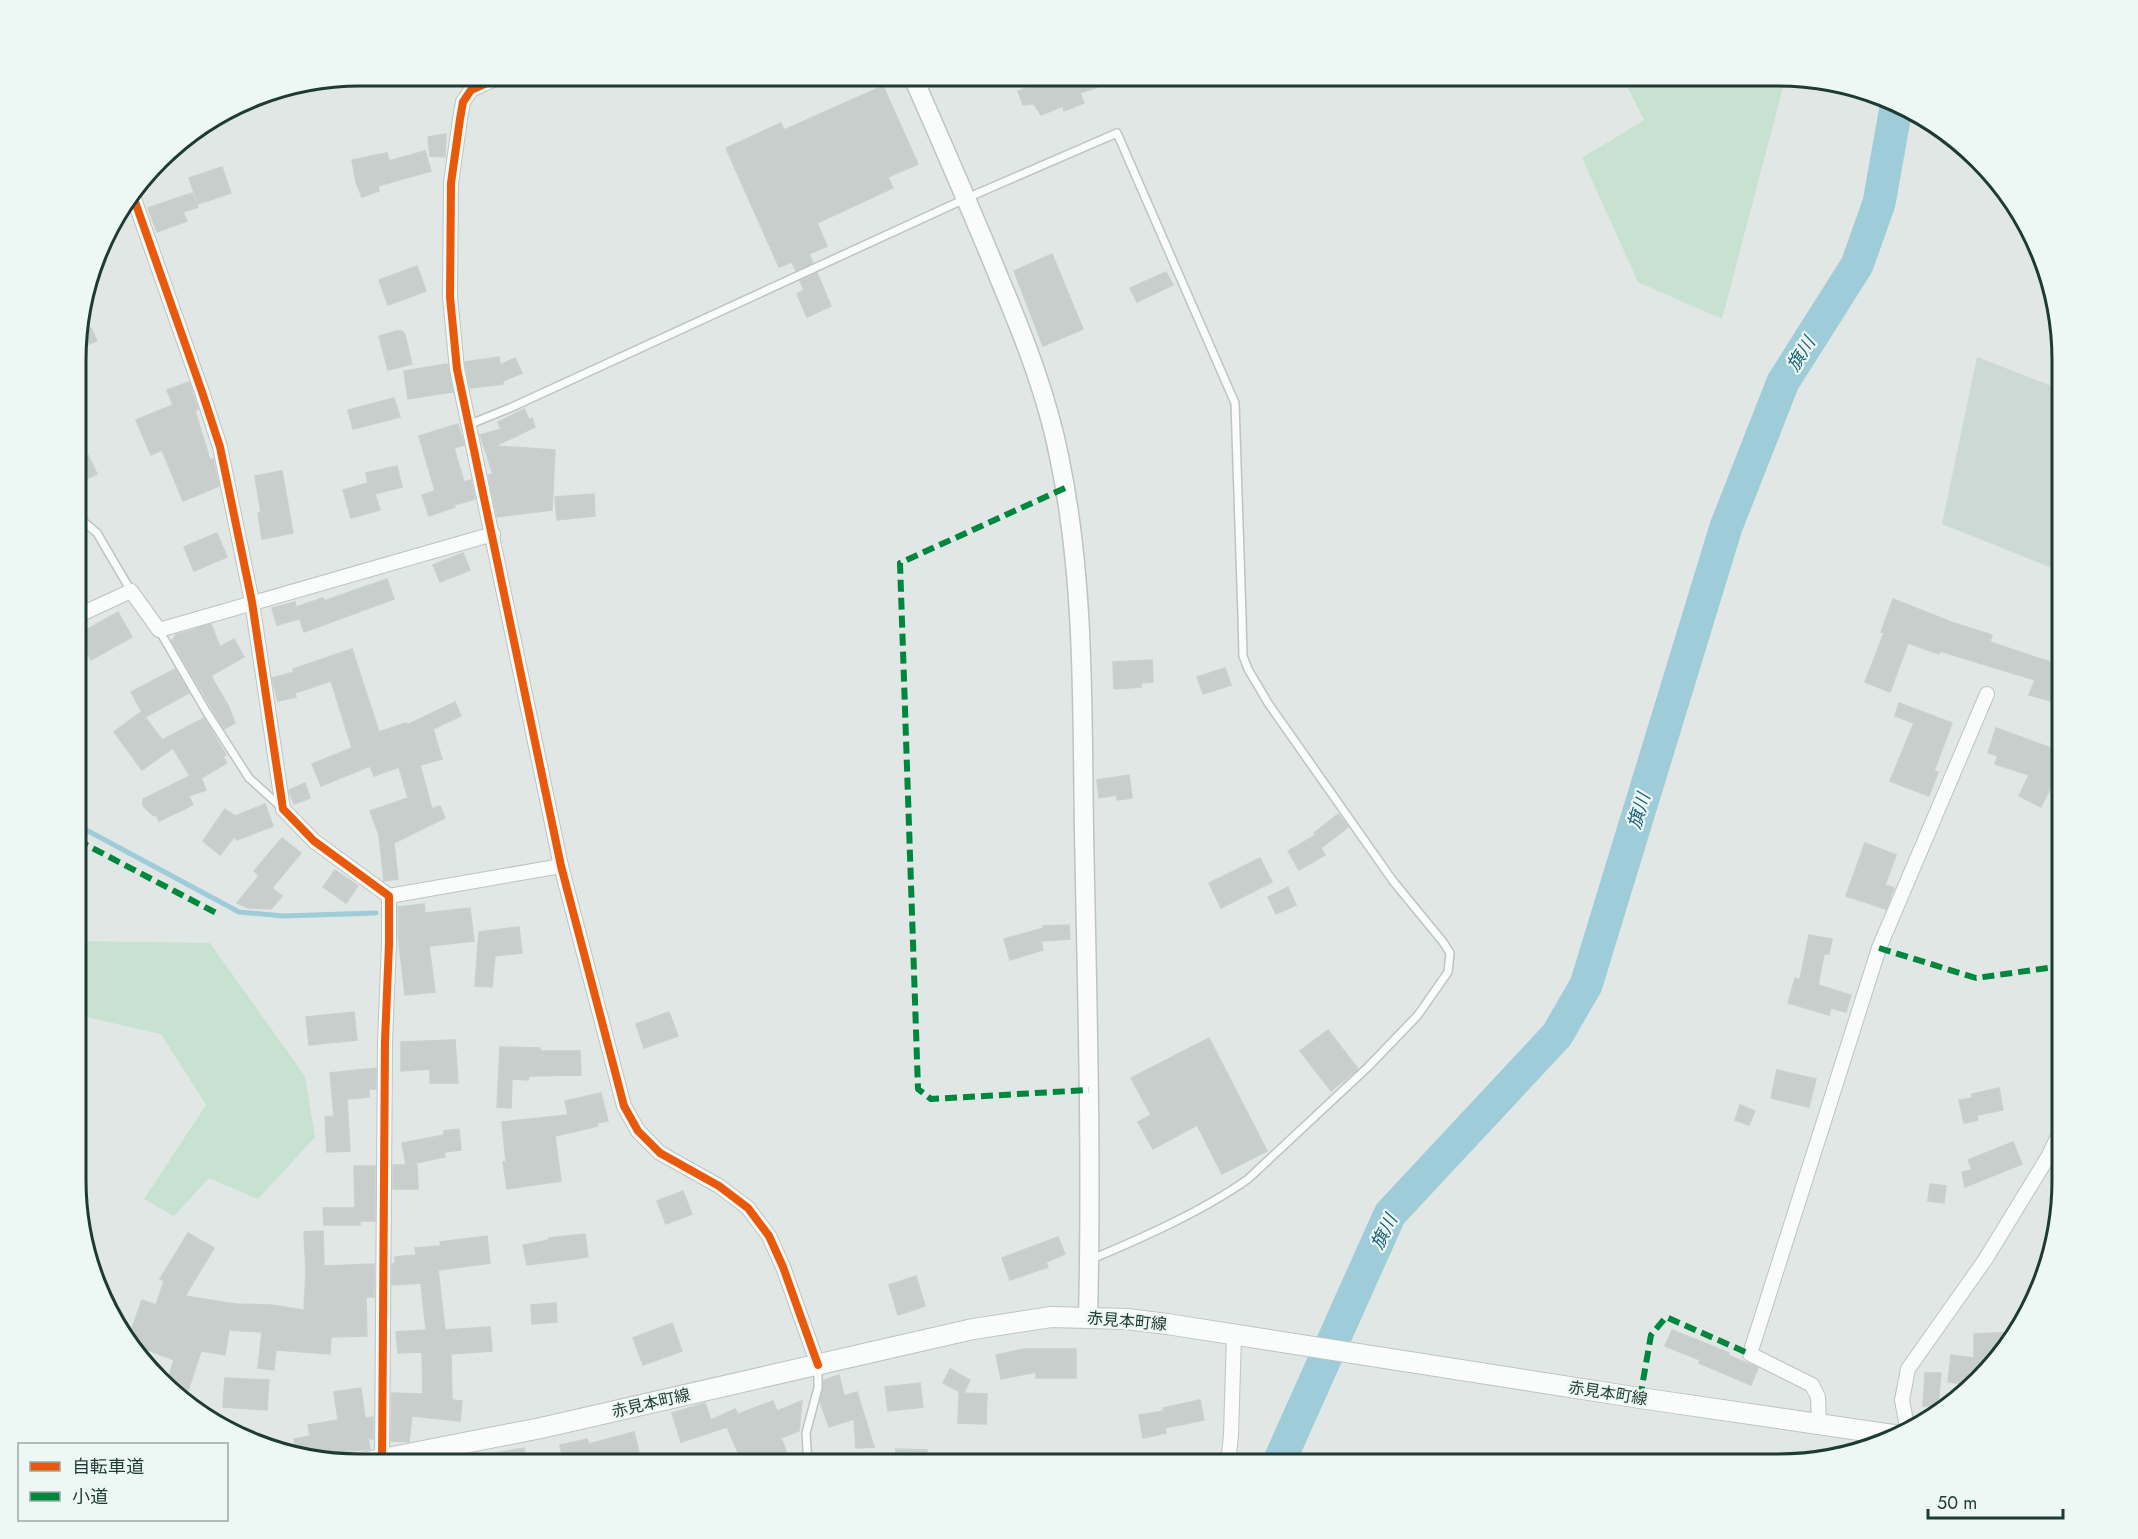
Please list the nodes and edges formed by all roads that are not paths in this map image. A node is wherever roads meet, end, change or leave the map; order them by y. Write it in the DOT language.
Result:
graph roads {
  1 [pos="467,85"];
  2 [pos="482,85"];
  3 [pos="916,85"];
  4 [pos="471,90"];
  5 [pos="967,198"];
  6 [pos="135,202"];
  7 [pos="468,425"];
  8 [pos="86,524"];
  9 [pos="493,534"];
  10 [pos="131,591"];
  11 [pos="252,602"];
  12 [pos="86,612"];
  13 [pos="159,630"];
  14 [pos="1987,694"];
  15 [pos="283,808"];
  16 [pos="561,866"];
  17 [pos="389,896"];
  18 [pos="2052,1149"];
  19 [pos="1089,1260"];
  20 [pos="1088,1317"];
  21 [pos="1234,1335"];
  22 [pos="818,1365"];
  23 [pos="1906,1422"];
  24 [pos="1819,1425"];
  25 [pos="1882,1434"];
  26 [pos="382,1454"];
  27 [pos="419,1454"];
  28 [pos="807,1454"];
  29 [pos="1229,1454"];
  1 -- 4 [label="lane"];
  2 -- 4 [label="street"];
  3 -- 5 [label="street"];
  4 -- 7 [label="street"];
  5 -- 7 [label="lane"];
  5 -- 19 [label="street"];
  5 -- 19 [label="lane"];
  6 -- 11 [label="street"];
  7 -- 9 [label="street"];
  8 -- 10 [label="lane"];
  9 -- 11 [label="street"];
  9 -- 16 [label="street"];
  10 -- 12 [label="street"];
  10 -- 13 [label="street"];
  11 -- 13 [label="street"];
  11 -- 15 [label="street"];
  13 -- 15 [label="lane"];
  14 -- 24 [label="street"];
  15 -- 17 [label="street"];
  16 -- 17 [label="street"];
  16 -- 22 [label="street"];
  17 -- 26 [label="street"];
  18 -- 23 [label="street"];
  19 -- 20 [label="street"];
  20 -- 21 [label="main road, 赤見本町線"];
  20 -- 22 [label="main road, 赤見本町線"];
  21 -- 24 [label="main road, 赤見本町線"];
  21 -- 29 [label="street"];
  22 -- 27 [label="main road, 赤見本町線"];
  22 -- 28 [label="lane"];
  24 -- 25 [label="main road, 赤見本町線"];
}
